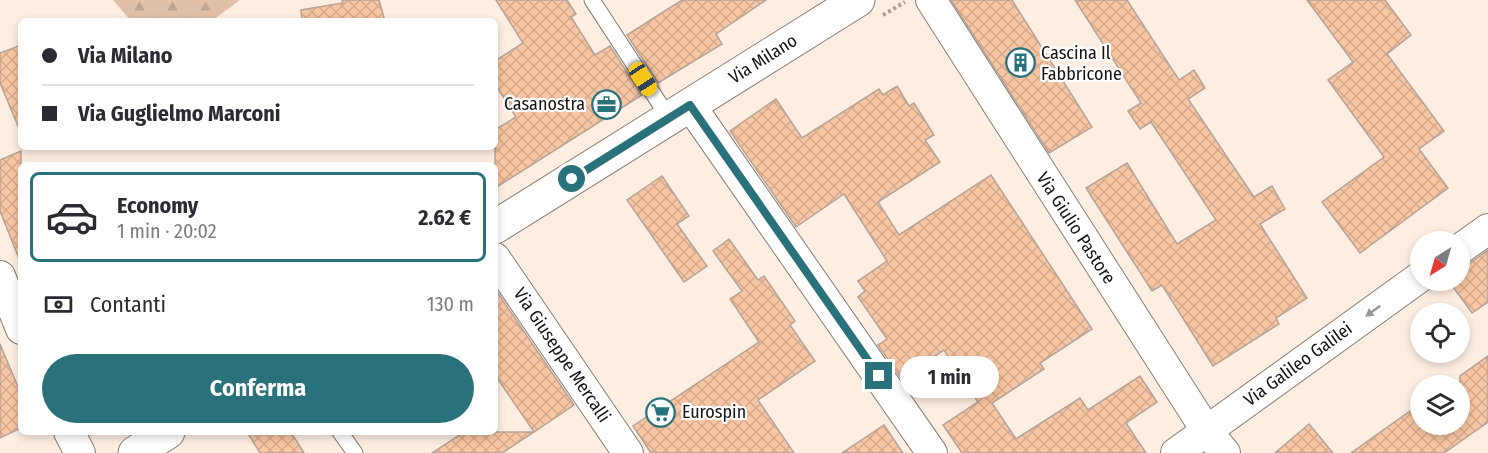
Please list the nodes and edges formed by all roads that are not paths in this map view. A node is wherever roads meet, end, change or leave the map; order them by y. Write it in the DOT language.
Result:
graph roads {
  1 [pos="591,0"];
  2 [pos="858,0"];
  3 [pos="930,0"];
  4 [pos="679,112"];
  5 [pos="498,225"];
  6 [pos="1488,228"];
  7 [pos="1470,242"];
  8 [pos="498,262"];
  9 [pos="0,276"];
  10 [pos="1410,284"];
  11 [pos="18,321"];
  12 [pos="1206,430"];
  13 [pos="71,435"];
  14 [pos="163,435"];
  15 [pos="342,435"];
  16 [pos="80,453"];
  17 [pos="135,453"];
  18 [pos="355,453"];
  19 [pos="628,453"];
  20 [pos="932,453"];
  21 [pos="1176,453"];
  22 [pos="1226,453"];
  1 -- 4 [label="lane"];
  2 -- 4 [label="street, Via Milano"];
  3 -- 12 [label="street, Via Giulio Pastore"];
  4 -- 5 [label="street, Via Milano"];
  4 -- 20 [label="street"];
  6 -- 7 [label="street"];
  8 -- 19 [label="street, Via Giuseppe Mercalli"];
  9 -- 11 [label="street"];
  10 -- 12 [label="street, Via Galileo Galilei, one-way"];
  12 -- 21 [label="street, Via Galileo Galilei"];
  12 -- 22 [label="street, Via Giulio Pastore"];
  13 -- 16 [label="street"];
  14 -- 17 [label="street"];
  15 -- 18 [label="lane"];
}
